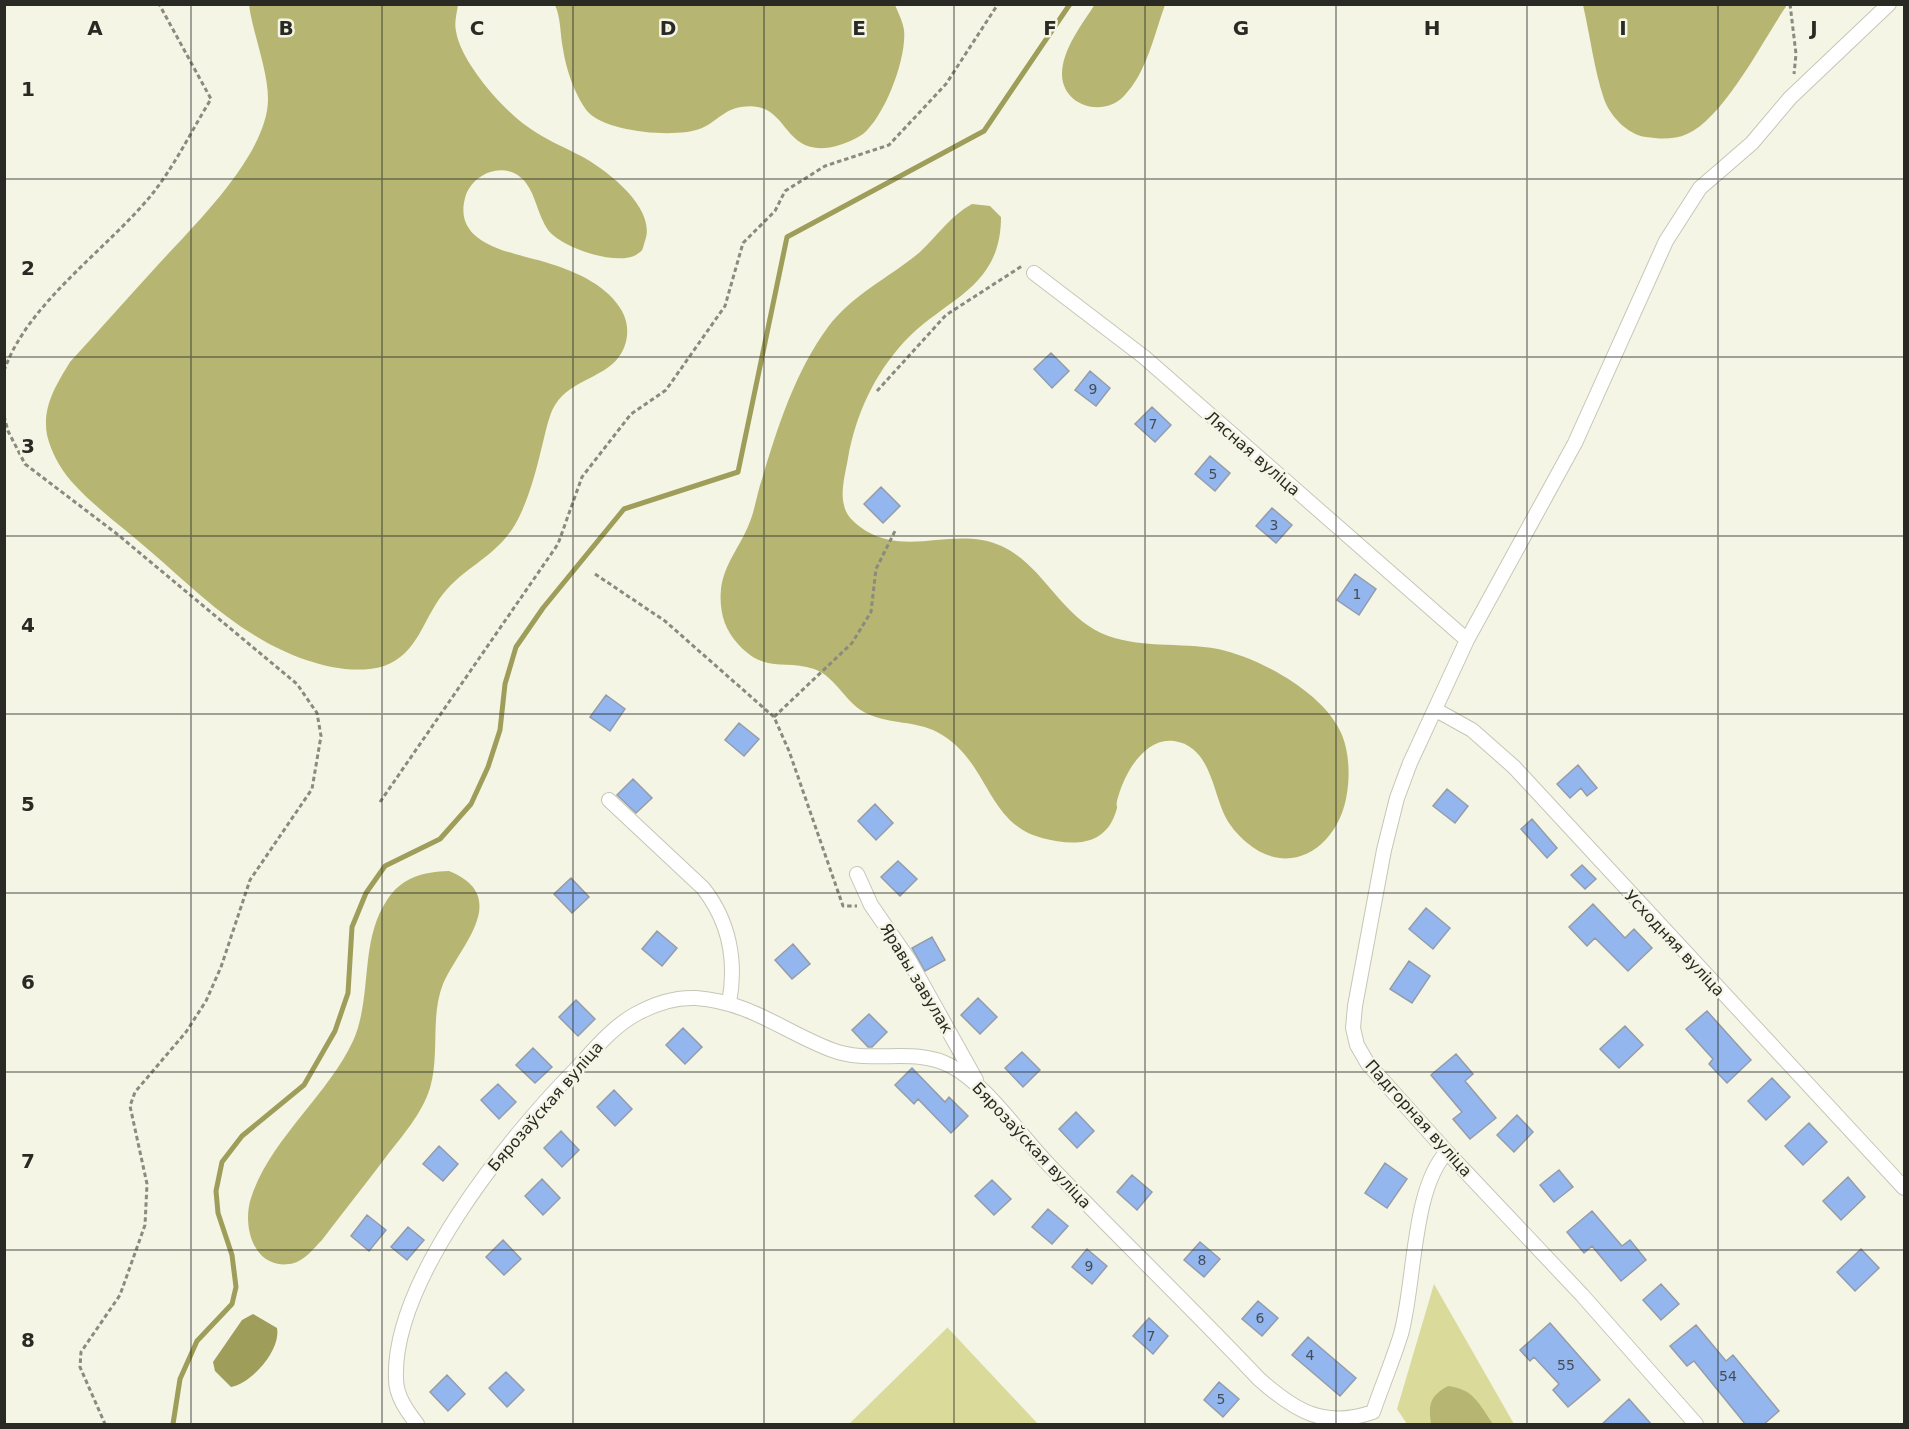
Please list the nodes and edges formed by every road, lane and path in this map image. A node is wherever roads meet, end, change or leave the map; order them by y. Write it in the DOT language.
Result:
graph roads {
  1 [pos="159,4"];
  2 [pos="998,4"];
  3 [pos="1790,4"];
  4 [pos="1889,4"];
  5 [pos="1791,98"];
  6 [pos="1034,273"];
  7 [pos="4,371"];
  8 [pos="877,391"];
  9 [pos="4,416"];
  10 [pos="896,529"];
  11 [pos="595,574"];
  12 [pos="1467,640"];
  13 [pos="1436,710"];
  14 [pos="774,717"];
  15 [pos="609,800"];
  16 [pos="380,802"];
  17 [pos="856,874"];
  18 [pos="871,905"];
  19 [pos="729,1002"];
  20 [pos="976,1082"];
  21 [pos="1447,1152"];
  22 [pos="1905,1188"];
  23 [pos="105,1425"];
  24 [pos="417,1425"];
  25 [pos="1696,1425"];
  1 -- 7 [label="path"];
  2 -- 16 [label="path"];
  3 -- 5 [label="path"];
  4 -- 5 [label="street, Падгорная вуліца"];
  5 -- 12 [label="street, Падгорная вуліца"];
  6 -- 8 [label="path"];
  6 -- 12 [label="street, Лясная вуліца"];
  9 -- 23 [label="path"];
  10 -- 14 [label="path"];
  11 -- 14 [label="path"];
  12 -- 13 [label="street, Падгорная вуліца"];
  13 -- 21 [label="street, Падгорная вуліца"];
  13 -- 22 [label="street, Усходняя вуліца"];
  14 -- 18 [label="path"];
  15 -- 19 [label="street"];
  17 -- 18 [label="street, Яравы завулак"];
  18 -- 20 [label="street, Яравы завулак"];
  19 -- 20 [label="street, Бярозаўская вуліца"];
  19 -- 24 [label="street, Бярозаўская вуліца"];
  20 -- 21 [label="street, Бярозаўская вуліца"];
  21 -- 25 [label="street, Падгорная вуліца"];
}
